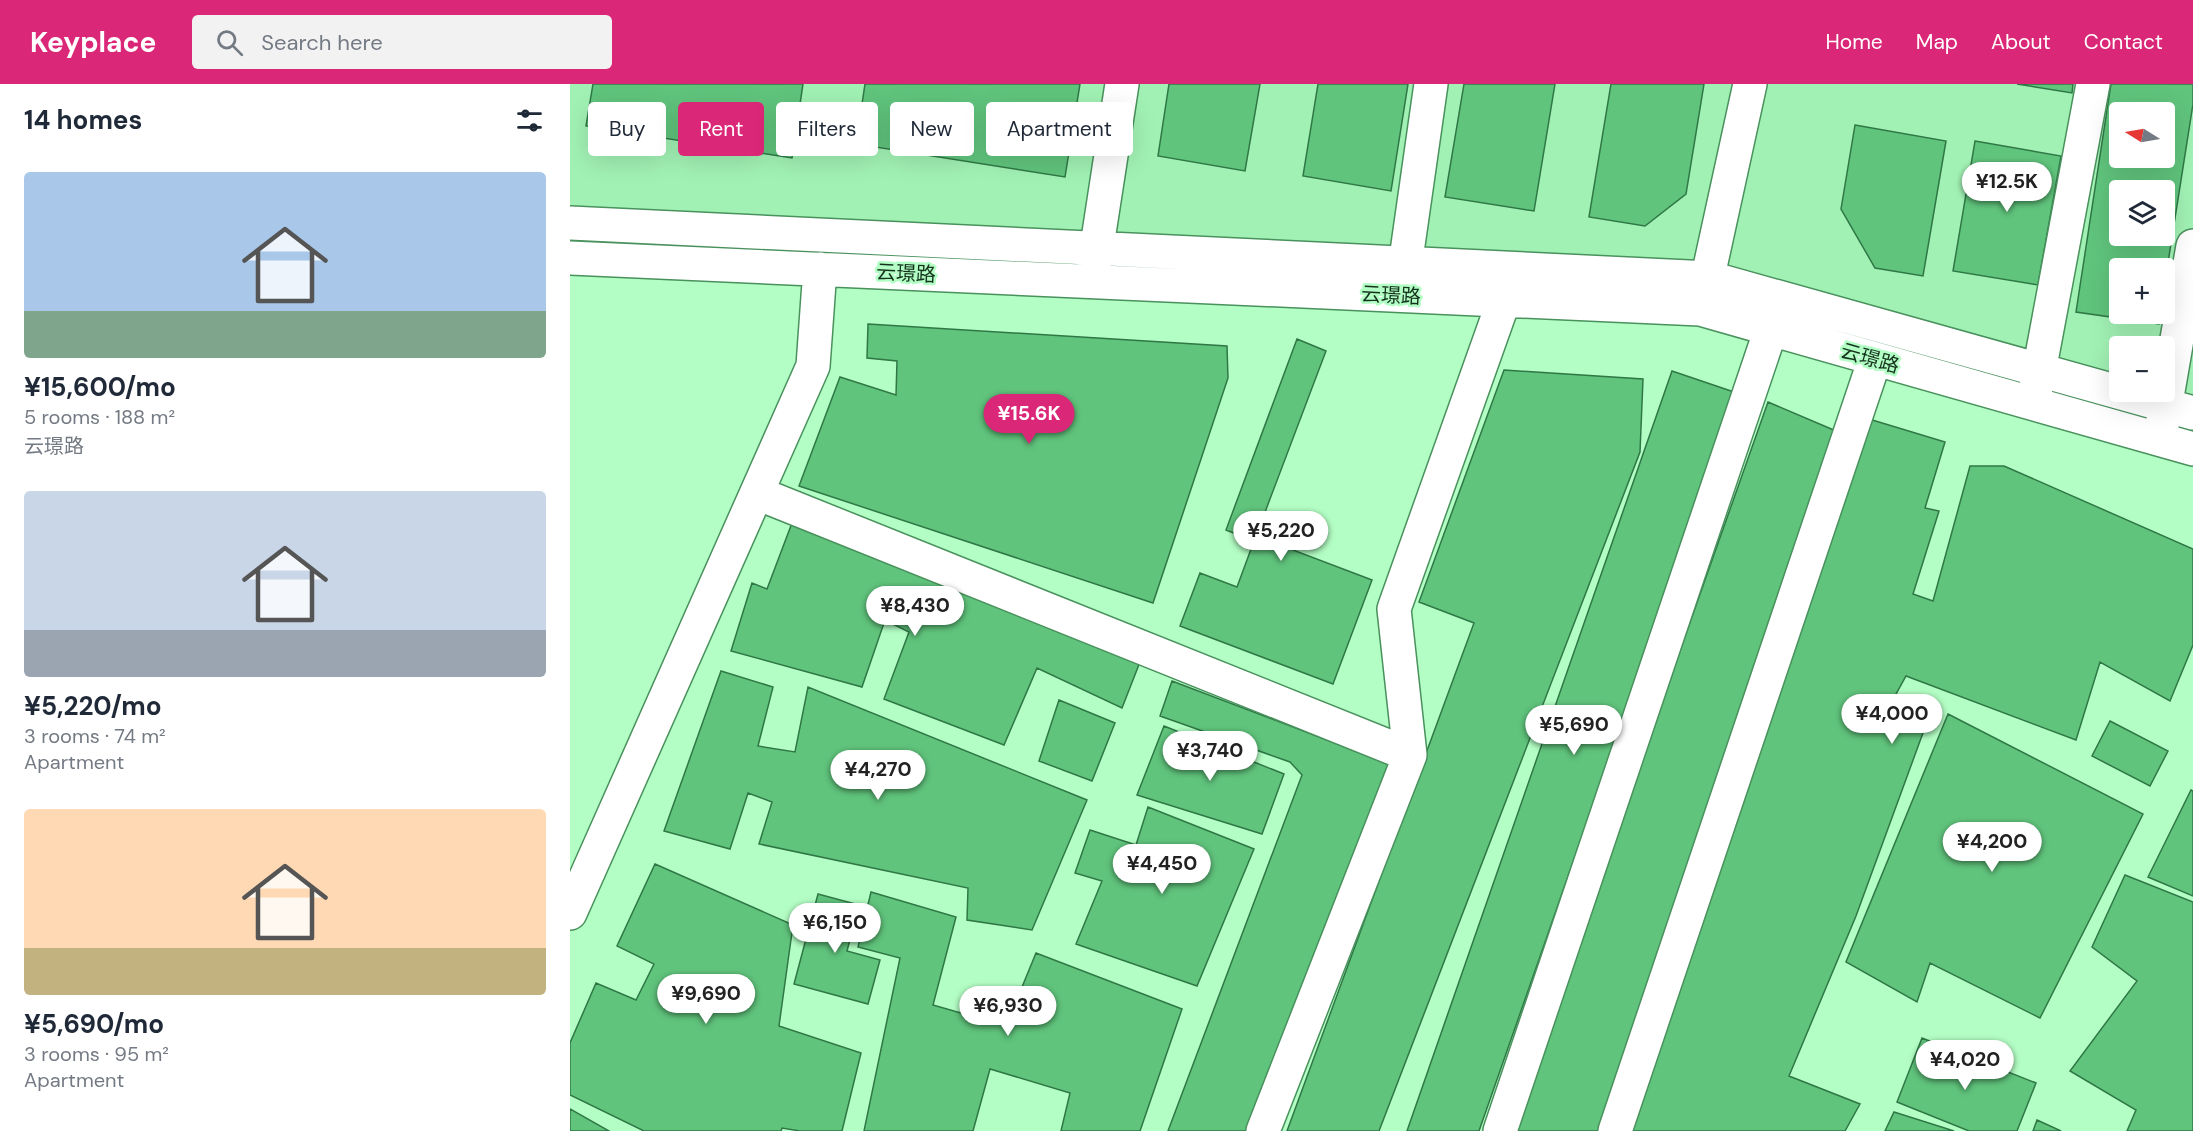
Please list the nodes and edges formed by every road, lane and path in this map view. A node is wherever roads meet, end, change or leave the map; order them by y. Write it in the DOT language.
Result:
graph roads {
  1 [pos="1122,84"];
  2 [pos="1431,84"];
  3 [pos="1750,84"];
  4 [pos="2093,84"];
  5 [pos="570,223"];
  6 [pos="2193,246"];
  7 [pos="1096,250"];
  8 [pos="570,258"];
  9 [pos="820,269"];
  10 [pos="1710,278"];
  11 [pos="1403,280"];
  12 [pos="1092,282"];
  13 [pos="1504,300"];
  14 [pos="1700,309"];
  15 [pos="1771,329"];
  16 [pos="1875,359"];
  17 [pos="2039,371"];
  18 [pos="2033,404"];
  19 [pos="2179,409"];
  20 [pos="2160,440"];
  21 [pos="2193,449"];
  22 [pos="757,493"];
  23 [pos="1410,755"];
  24 [pos="570,913"];
  25 [pos="1263,1131"];
  26 [pos="1500,1131"];
  27 [pos="1615,1131"];
  1 -- 7 [label="street"];
  2 -- 11 [label="street"];
  3 -- 10 [label="street"];
  4 -- 17 [label="street"];
  5 -- 7 [label="street, 云璟路"];
  6 -- 19 [label="street"];
  7 -- 11 [label="street, 云璟路"];
  7 -- 12 [label="street"];
  8 -- 9 [label="street, 云璟路"];
  9 -- 12 [label="street, 云璟路"];
  9 -- 22 [label="street"];
  10 -- 11 [label="street, 云璟路"];
  10 -- 14 [label="street"];
  10 -- 17 [label="street, 云璟路"];
  11 -- 12 [label="street, 云璟路"];
  11 -- 13 [label="street, 云璟路"];
  13 -- 14 [label="street, 云璟路"];
  13 -- 23 [label="street"];
  14 -- 15 [label="street, 云璟路"];
  15 -- 16 [label="street, 云璟路"];
  15 -- 26 [label="street"];
  16 -- 18 [label="street, 云璟路"];
  16 -- 27 [label="street"];
  17 -- 18 [label="street"];
  17 -- 19 [label="street, 云璟路"];
  18 -- 20 [label="street, 云璟路"];
  19 -- 20 [label="street"];
  20 -- 21 [label="street, 云璟路"];
  22 -- 23 [label="street"];
  22 -- 24 [label="street"];
  23 -- 25 [label="street"];
}
